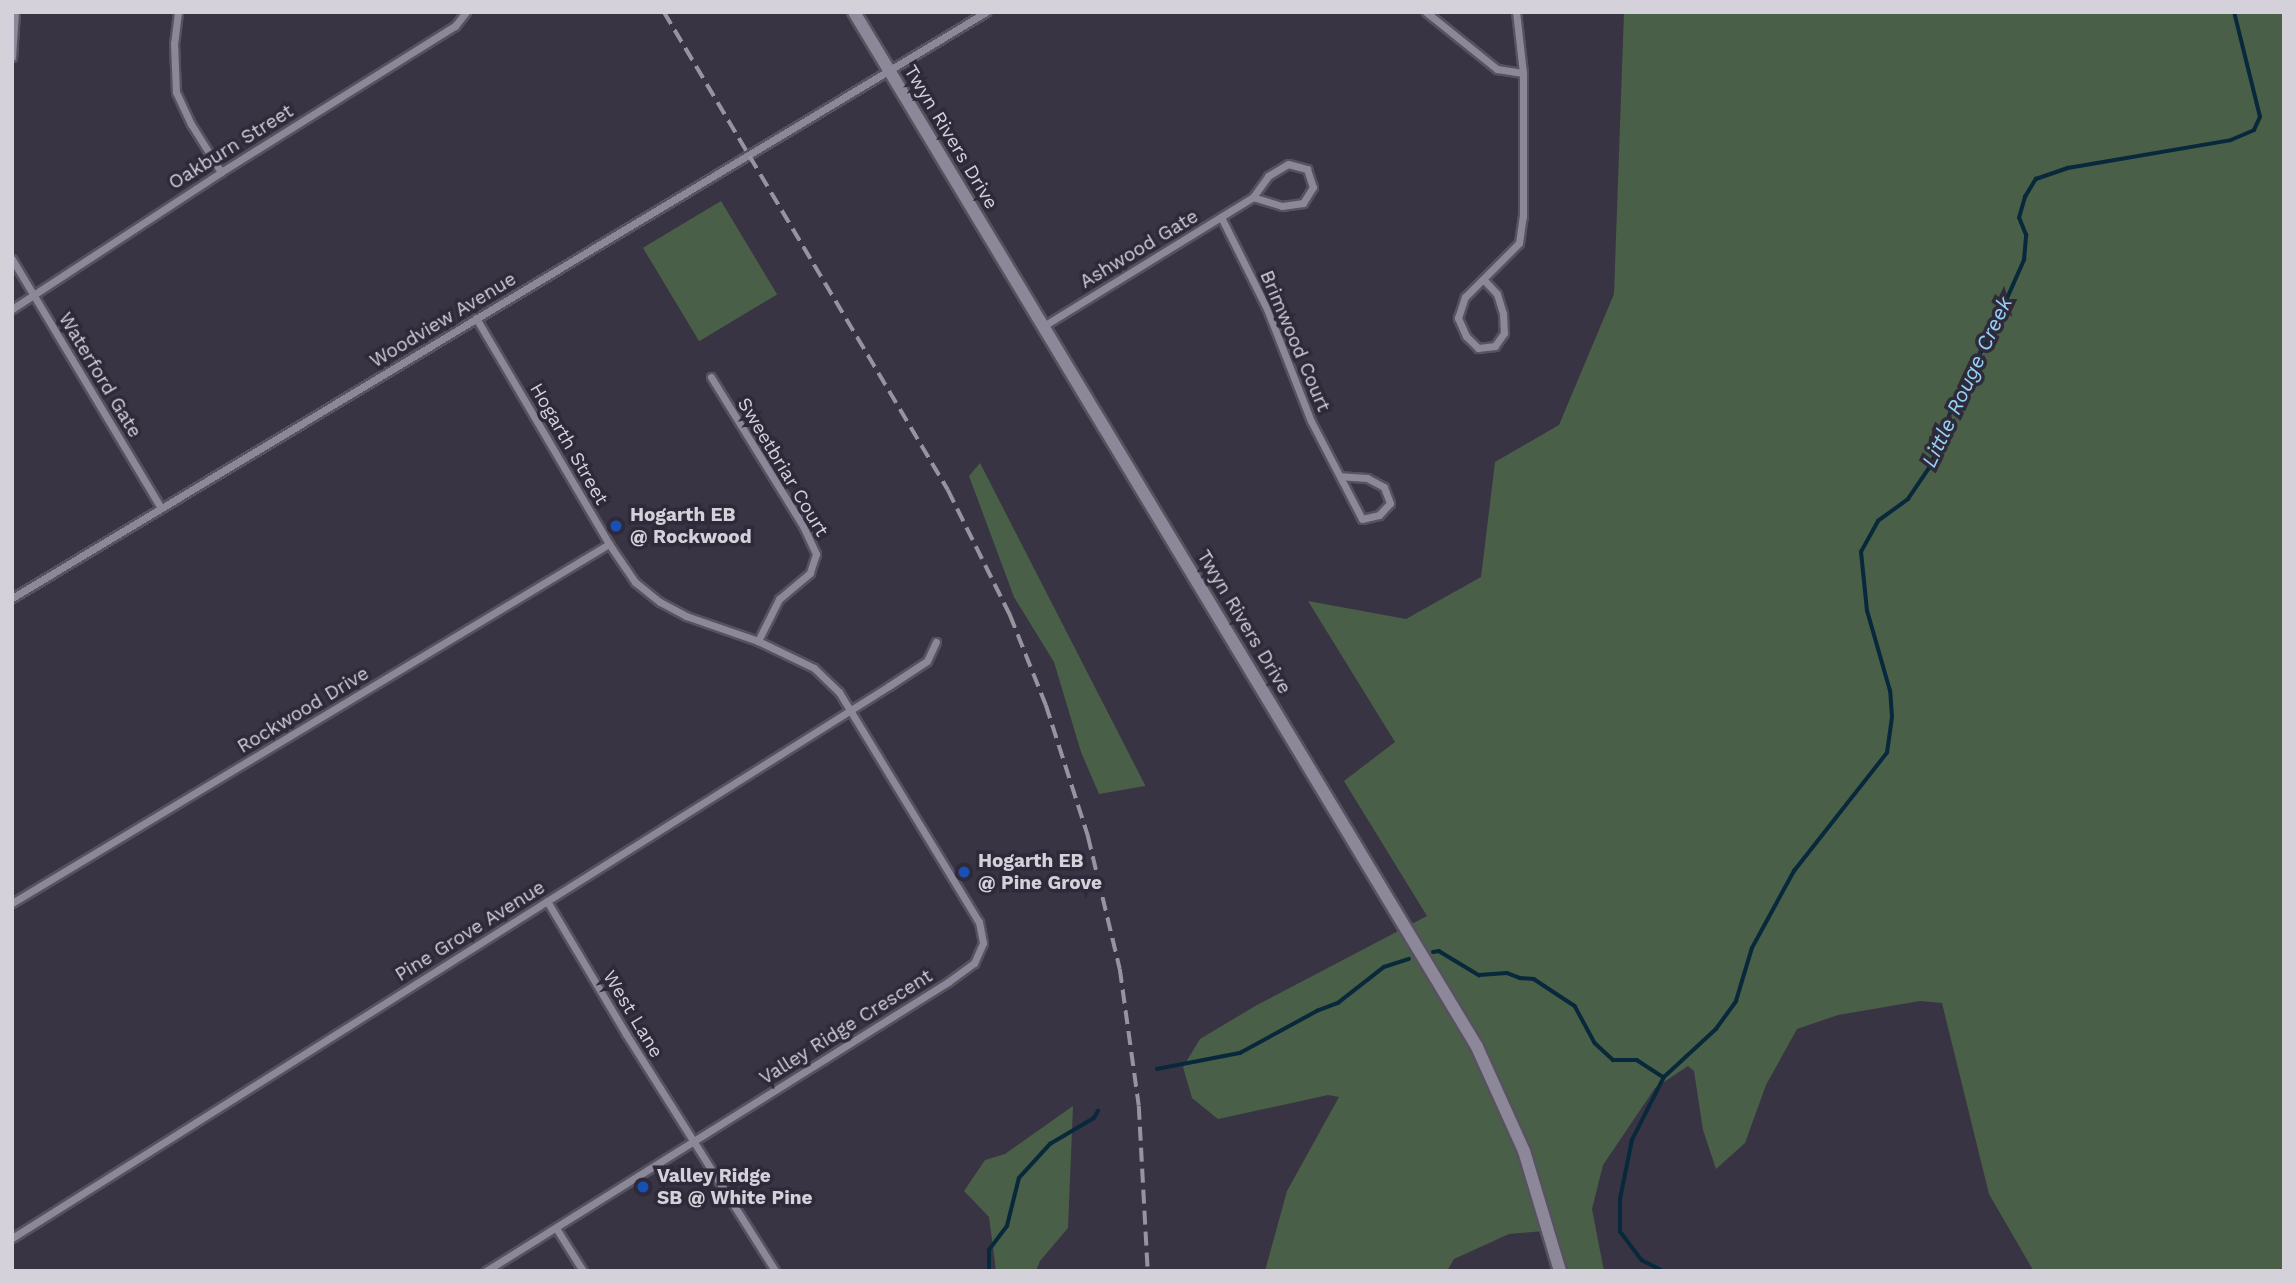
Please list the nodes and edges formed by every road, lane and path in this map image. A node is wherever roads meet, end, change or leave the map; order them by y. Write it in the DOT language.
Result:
graph roads {
  1 [pos="15,12"];
  2 [pos="178,12"];
  3 [pos="466,12"];
  4 [pos="854,12"];
  5 [pos="986,12"];
  6 [pos="1426,12"];
  7 [pos="1516,12"];
  8 [pos="12,57"];
  9 [pos="889,70"];
  10 [pos="1523,73"];
  11 [pos="221,172"];
  12 [pos="1253,197"];
  13 [pos="1221,217"];
  14 [pos="12,259"];
  15 [pos="1484,280"];
  16 [pos="34,295"];
  17 [pos="12,309"];
  18 [pos="476,318"];
  19 [pos="1041,327"];
  20 [pos="711,377"];
  21 [pos="1341,476"];
  22 [pos="161,508"];
  23 [pos="609,544"];
  24 [pos="12,598"];
  25 [pos="758,641"];
  26 [pos="936,642"];
  27 [pos="850,710"];
  28 [pos="547,901"];
  29 [pos="12,903"];
  30 [pos="694,1141"];
  31 [pos="556,1228"];
  32 [pos="12,1238"];
  33 [pos="486,1271"];
  34 [pos="583,1271"];
  35 [pos="775,1271"];
  36 [pos="1560,1271"];
  1 -- 8 [label="street"];
  2 -- 11 [label="street"];
  3 -- 11 [label="street, Oakburn Street"];
  4 -- 9 [label="street, Twyn Rivers Drive"];
  5 -- 9 [label="street, Woodview Avenue"];
  6 -- 10 [label="street"];
  7 -- 10 [label="street"];
  9 -- 18 [label="street, Woodview Avenue"];
  9 -- 19 [label="street, Twyn Rivers Drive"];
  10 -- 15 [label="street"];
  11 -- 16 [label="street, Oakburn Street"];
  12 -- 12 [label="street, Ashwood Gate"];
  12 -- 13 [label="street, Ashwood Gate"];
  13 -- 19 [label="street, Ashwood Gate"];
  13 -- 21 [label="street, Brimwood Court"];
  14 -- 16 [label="street, Waterford Gate"];
  15 -- 15 [label="street"];
  16 -- 17 [label="street, Oakburn Street"];
  16 -- 22 [label="street, Waterford Gate"];
  18 -- 22 [label="street, Woodview Avenue"];
  18 -- 23 [label="street, Hogarth Street"];
  19 -- 36 [label="street, Twyn Rivers Drive"];
  20 -- 25 [label="street, Sweetbriar Court"];
  21 -- 21 [label="street, Brimwood Court"];
  22 -- 24 [label="street, Woodview Avenue"];
  23 -- 25 [label="street, Hogarth Street"];
  23 -- 29 [label="street, Rockwood Drive"];
  25 -- 27 [label="street, Hogarth Street"];
  26 -- 27 [label="street, Pine Grove Avenue"];
  27 -- 28 [label="street, Pine Grove Avenue"];
  27 -- 30 [label="street, Valley Ridge Crescent"];
  28 -- 30 [label="street, West Lane"];
  28 -- 32 [label="street, Pine Grove Avenue"];
  30 -- 31 [label="street, Valley Ridge Crescent"];
  30 -- 35 [label="street, West Lane"];
  31 -- 33 [label="street, Valley Ridge Crescent"];
  31 -- 34 [label="street"];
}
